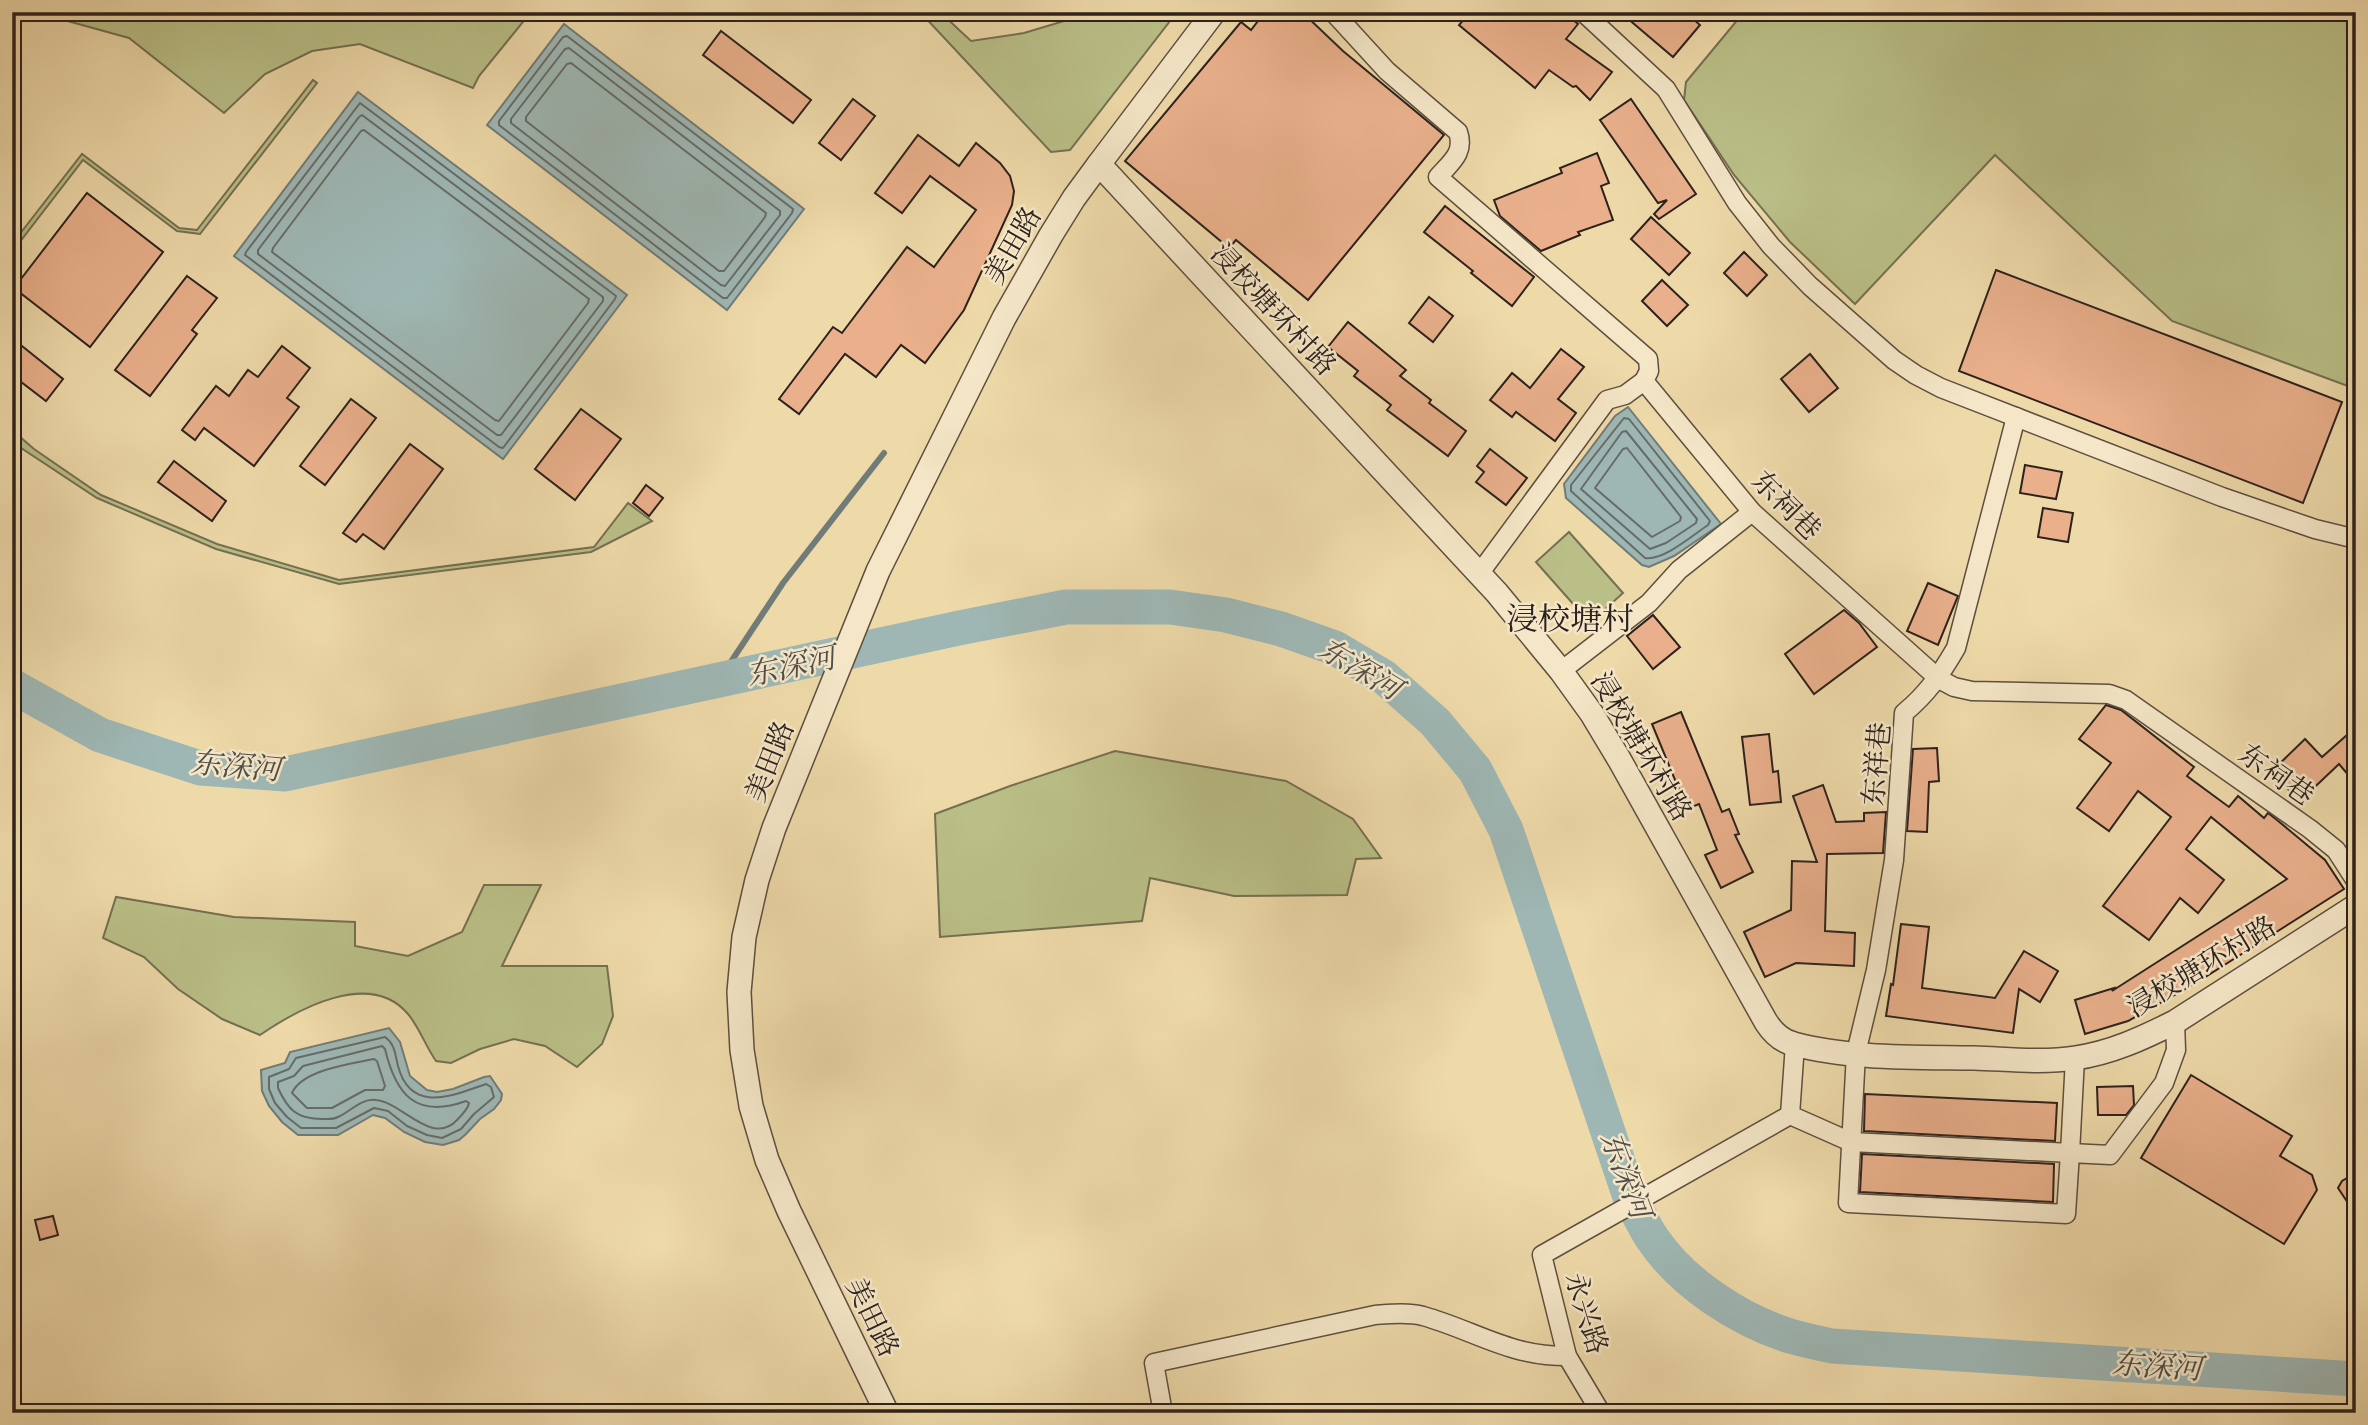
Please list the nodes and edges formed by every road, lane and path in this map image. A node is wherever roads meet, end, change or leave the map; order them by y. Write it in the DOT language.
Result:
graph roads {
  1 [pos="1214,12"];
  2 [pos="1333,12"];
  3 [pos="1583,12"];
  4 [pos="1099,164"];
  5 [pos="1644,381"];
  6 [pos="2016,417"];
  7 [pos="1752,512"];
  8 [pos="2356,540"];
  9 [pos="1479,574"];
  10 [pos="1561,671"];
  11 [pos="1939,679"];
  12 [pos="2356,881"];
  13 [pos="2356,906"];
  14 [pos="2175,1022"];
  15 [pos="1795,1044"];
  16 [pos="1856,1053"];
  17 [pos="2075,1058"];
  18 [pos="1790,1115"];
  19 [pos="1851,1142"];
  20 [pos="2070,1153"];
  21 [pos="1567,1356"];
  22 [pos="887,1413"];
  23 [pos="1163,1413"];
  24 [pos="1601,1413"];
  1 -- 4 [label="street"];
  2 -- 5 [label="street"];
  3 -- 6 [label="street"];
  4 -- 9 [label="street, 浸校塘环村路"];
  4 -- 22 [label="street, 美田路"];
  5 -- 7 [label="street, 东祠巷"];
  5 -- 9 [label="street"];
  6 -- 8 [label="street"];
  6 -- 11 [label="street, 东祥巷"];
  7 -- 10 [label="street"];
  7 -- 11 [label="street, 东祠巷"];
  9 -- 10 [label="street, 浸校塘环村路"];
  10 -- 15 [label="street, 浸校塘环村路"];
  11 -- 12 [label="street, 东祠巷"];
  11 -- 16 [label="street, 东祥巷"];
  13 -- 14 [label="street, 浸校塘环村路"];
  14 -- 17 [label="street, 浸校塘环村路"];
  14 -- 20 [label="street"];
  15 -- 16 [label="street, 浸校塘环村路"];
  15 -- 18 [label="street"];
  16 -- 17 [label="street, 浸校塘环村路"];
  16 -- 19 [label="street, 东祥巷"];
  17 -- 20 [label="street"];
  18 -- 19 [label="street"];
  18 -- 21 [label="street, 永兴路"];
  19 -- 20 [label="street"];
  19 -- 20 [label="street, 东祥巷"];
  21 -- 23 [label="street"];
  21 -- 24 [label="street, 永兴路"];
}
